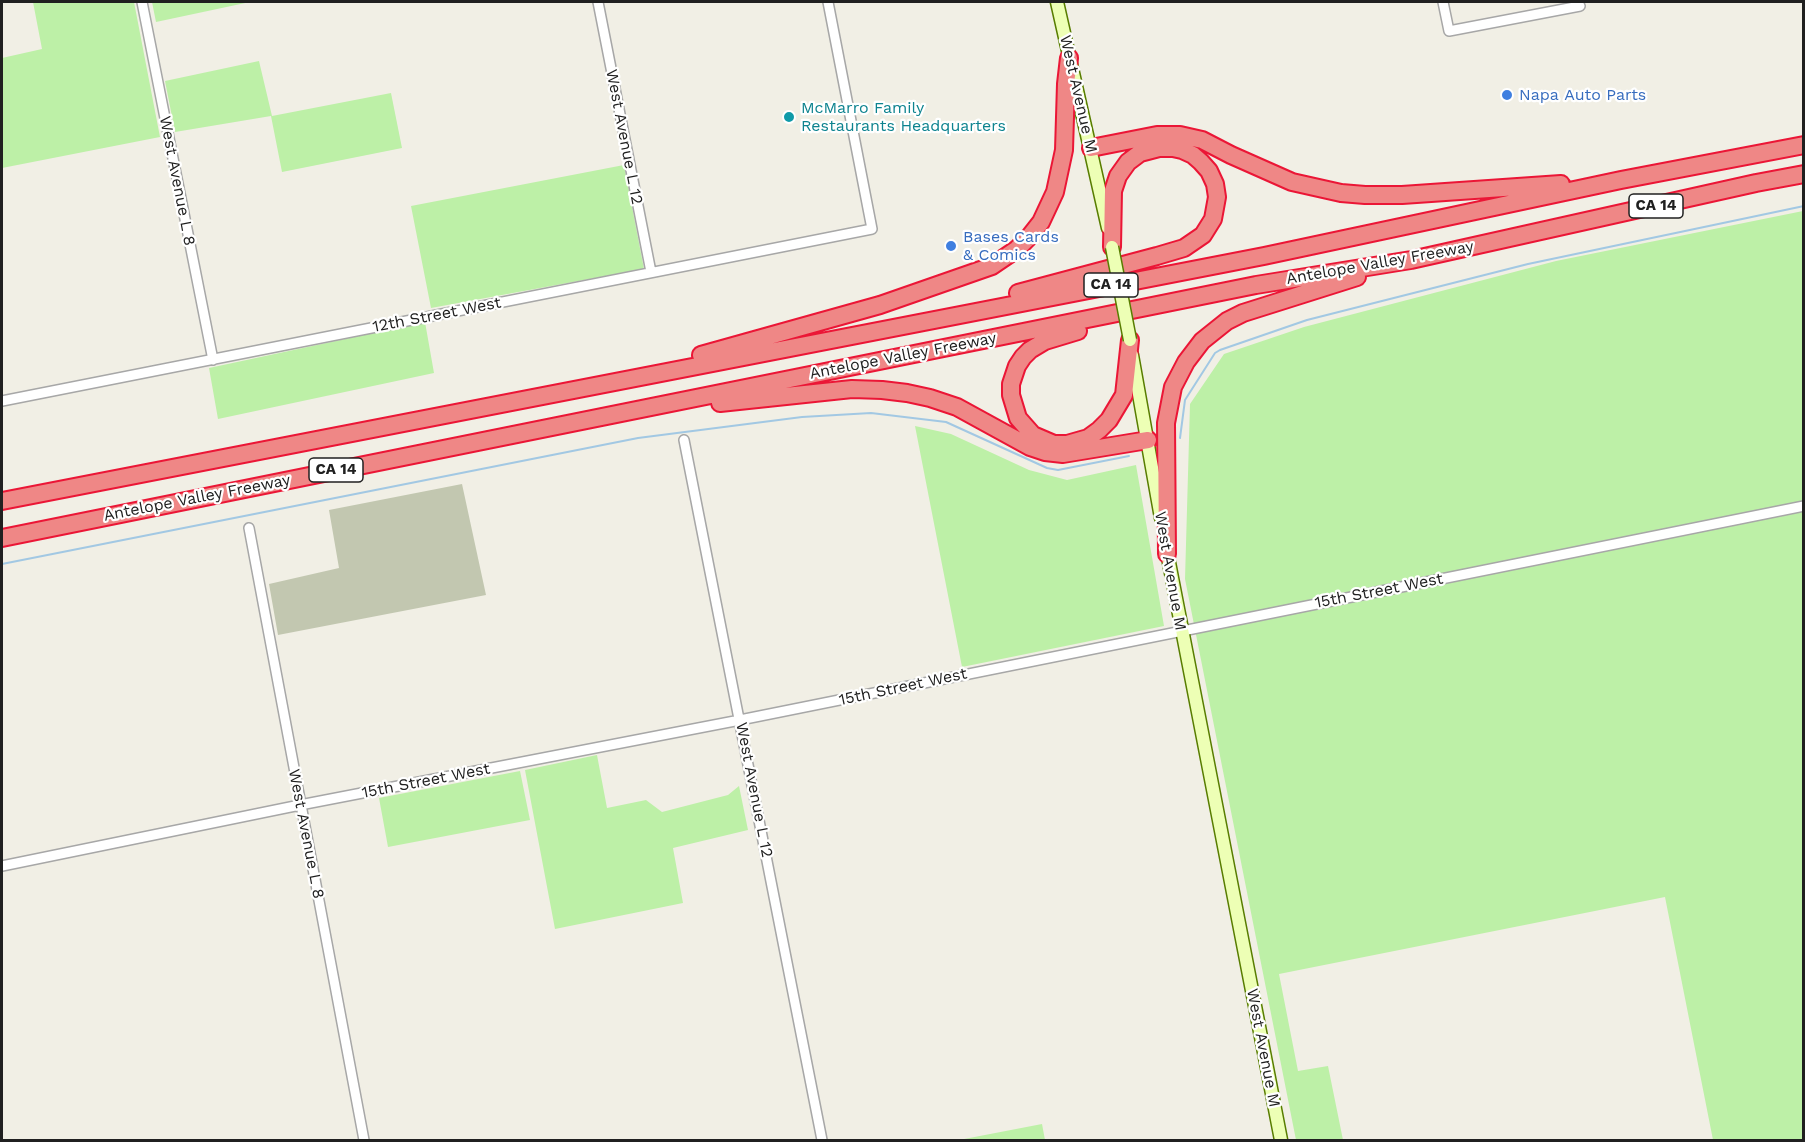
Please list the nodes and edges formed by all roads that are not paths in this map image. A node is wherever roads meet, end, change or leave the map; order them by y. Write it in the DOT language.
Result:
graph roads {
  1 [pos="142,2"];
  2 [pos="598,2"];
  3 [pos="828,2"];
  4 [pos="1057,2"];
  5 [pos="1443,2"];
  6 [pos="1580,6"];
  7 [pos="1069,58"];
  8 [pos="1803,145"];
  9 [pos="1091,148"];
  10 [pos="1803,174"];
  11 [pos="1622,180"];
  12 [pos="1112,247"];
  13 [pos="1411,260"];
  14 [pos="651,272"];
  15 [pos="1256,285"];
  16 [pos="886,328"];
  17 [pos="1130,340"];
  18 [pos="213,360"];
  19 [pos="600,384"];
  20 [pos="2,401"];
  21 [pos="672,403"];
  22 [pos="684,440"];
  23 [pos="1148,440"];
  24 [pos="2,501"];
  25 [pos="1803,506"];
  26 [pos="249,528"];
  27 [pos="2,538"];
  28 [pos="1167,554"];
  29 [pos="1181,631"];
  30 [pos="740,720"];
  31 [pos="300,805"];
  32 [pos="2,866"];
  33 [pos="364,1140"];
  34 [pos="822,1140"];
  35 [pos="1281,1140"];
  1 -- 18 [label="street, West Avenue L 8"];
  2 -- 14 [label="street, West Avenue L 12"];
  3 -- 14 [label="street, 12th Street West"];
  4 -- 7 [label="main road, West Avenue M"];
  5 -- 6 [label="street"];
  7 -- 9 [label="main road, West Avenue M"];
  7 -- 19 [label="highway"];
  8 -- 11 [label="highway, Antelope Valley Freeway / CA 14"];
  9 -- 11 [label="highway"];
  9 -- 12 [label="main road, West Avenue M"];
  10 -- 13 [label="highway, Antelope Valley Freeway / CA 14"];
  11 -- 16 [label="highway, Antelope Valley Freeway / CA 14"];
  12 -- 16 [label="highway"];
  12 -- 17 [label="main road, West Avenue M, bridge"];
  13 -- 15 [label="highway, Antelope Valley Freeway / CA 14"];
  13 -- 28 [label="highway"];
  14 -- 18 [label="street, 12th Street West"];
  15 -- 17 [label="highway"];
  15 -- 21 [label="highway, Antelope Valley Freeway / CA 14"];
  16 -- 19 [label="highway, Antelope Valley Freeway / CA 14"];
  17 -- 23 [label="main road, West Avenue M"];
  18 -- 20 [label="street, 12th Street West"];
  19 -- 24 [label="highway, Antelope Valley Freeway / CA 14"];
  21 -- 23 [label="highway"];
  21 -- 27 [label="highway, Antelope Valley Freeway / CA 14"];
  22 -- 30 [label="street, West Avenue L 12"];
  23 -- 28 [label="main road, West Avenue M"];
  25 -- 29 [label="street, 15th Street West"];
  26 -- 31 [label="street, West Avenue L 8"];
  28 -- 29 [label="main road, West Avenue M"];
  29 -- 30 [label="street, 15th Street West"];
  29 -- 35 [label="main road, West Avenue M"];
  30 -- 31 [label="street, 15th Street West"];
  30 -- 34 [label="street, West Avenue L 12"];
  31 -- 32 [label="street, 15th Street West"];
  31 -- 33 [label="street, West Avenue L 8"];
}
